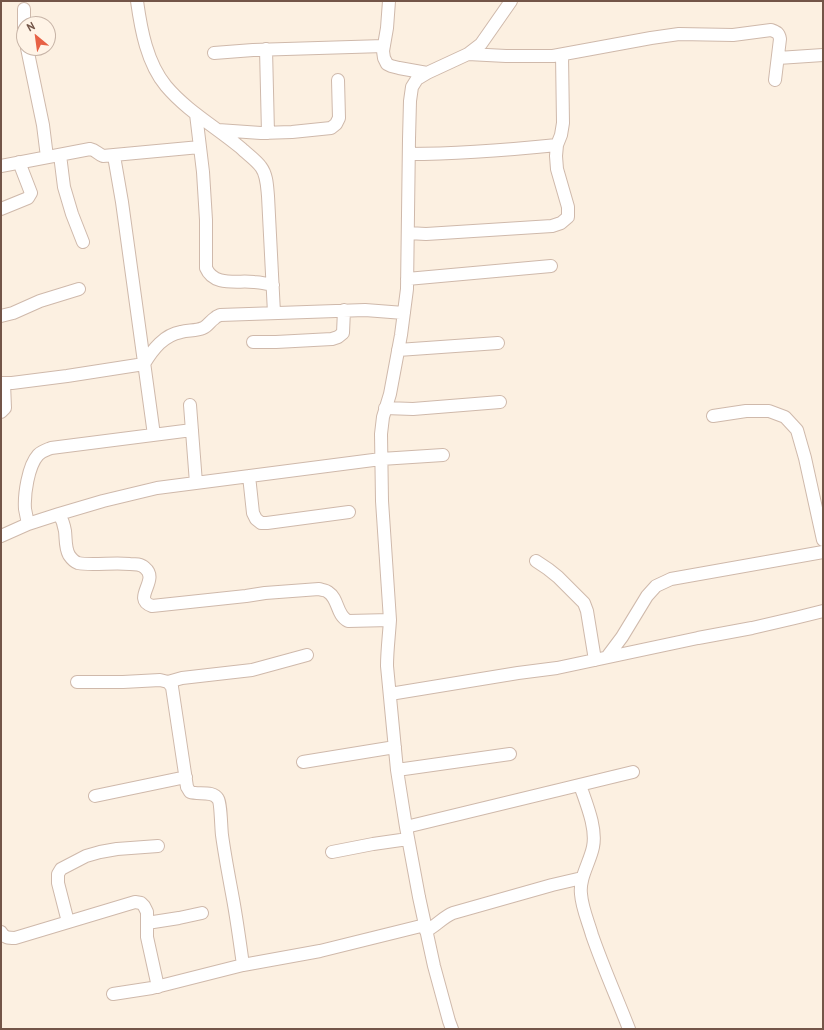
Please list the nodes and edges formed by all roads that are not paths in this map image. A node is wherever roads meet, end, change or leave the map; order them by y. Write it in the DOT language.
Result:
graph roads {
  1 [pos="137,1"];
  2 [pos="389,1"];
  3 [pos="511,1"];
  4 [pos="24,9"];
  5 [pos="24,16"];
  6 [pos="384,46"];
  7 [pos="266,50"];
  8 [pos="214,53"];
  9 [pos="468,54"];
  10 [pos="562,54"];
  11 [pos="29,56"];
  12 [pos="823,56"];
  13 [pos="778,58"];
  14 [pos="427,73"];
  15 [pos="338,80"];
  16 [pos="775,80"];
  17 [pos="196,114"];
  18 [pos="218,130"];
  19 [pos="268,133"];
  20 [pos="557,145"];
  21 [pos="200,147"];
  22 [pos="409,154"];
  23 [pos="60,155"];
  24 [pos="114,156"];
  25 [pos="47,157"];
  26 [pos="19,162"];
  27 [pos="1,166"];
  28 [pos="1,209"];
  29 [pos="408,233"];
  30 [pos="83,242"];
  31 [pos="551,266"];
  32 [pos="407,279"];
  33 [pos="273,285"];
  34 [pos="79,289"];
  35 [pos="344,310"];
  36 [pos="274,313"];
  37 [pos="404,313"];
  38 [pos="1,316"];
  39 [pos="253,342"];
  40 [pos="498,343"];
  41 [pos="398,350"];
  42 [pos="144,364"];
  43 [pos="3,383"];
  44 [pos="500,402"];
  45 [pos="190,405"];
  46 [pos="385,408"];
  47 [pos="1,412"];
  48 [pos="713,416"];
  49 [pos="192,430"];
  50 [pos="154,435"];
  51 [pos="443,455"];
  52 [pos="381,459"];
  53 [pos="249,476"];
  54 [pos="196,483"];
  55 [pos="349,512"];
  56 [pos="59,514"];
  57 [pos="28,524"];
  58 [pos="1,536"];
  59 [pos="823,540"];
  60 [pos="823,552"];
  61 [pos="536,561"];
  62 [pos="823,611"];
  63 [pos="390,620"];
  64 [pos="307,655"];
  65 [pos="607,657"];
  66 [pos="595,660"];
  67 [pos="77,682"];
  68 [pos="168,682"];
  69 [pos="390,694"];
  70 [pos="395,747"];
  71 [pos="510,754"];
  72 [pos="303,762"];
  73 [pos="398,770"];
  74 [pos="633,772"];
  75 [pos="186,777"];
  76 [pos="580,785"];
  77 [pos="95,796"];
  78 [pos="406,827"];
  79 [pos="408,839"];
  80 [pos="158,846"];
  81 [pos="332,852"];
  82 [pos="582,878"];
  83 [pos="202,913"];
  84 [pos="68,922"];
  85 [pos="147,923"];
  86 [pos="426,928"];
  87 [pos="1,932"];
  88 [pos="243,965"];
  89 [pos="158,987"];
  90 [pos="113,994"];
  91 [pos="452,1029"];
  92 [pos="629,1029"];
  1 -- 17 [label="street"];
  2 -- 6 [label="street"];
  3 -- 9 [label="street"];
  4 -- 5 [label="street"];
  6 -- 7 [label="street"];
  6 -- 14 [label="street"];
  7 -- 8 [label="street"];
  7 -- 19 [label="street"];
  9 -- 10 [label="street"];
  9 -- 14 [label="street"];
  10 -- 13 [label="street"];
  10 -- 20 [label="street"];
  11 -- 25 [label="street"];
  12 -- 13 [label="street"];
  13 -- 16 [label="street"];
  14 -- 22 [label="street"];
  15 -- 19 [label="street"];
  17 -- 18 [label="street"];
  17 -- 21 [label="street"];
  18 -- 19 [label="street"];
  18 -- 33 [label="street"];
  20 -- 22 [label="street"];
  20 -- 29 [label="street"];
  21 -- 24 [label="street"];
  21 -- 33 [label="street"];
  22 -- 29 [label="street"];
  23 -- 24 [label="street"];
  23 -- 25 [label="street"];
  23 -- 30 [label="street"];
  24 -- 42 [label="street"];
  25 -- 26 [label="street"];
  26 -- 27 [label="street"];
  26 -- 28 [label="street"];
  29 -- 32 [label="street"];
  31 -- 32 [label="street"];
  32 -- 37 [label="street"];
  33 -- 36 [label="street"];
  34 -- 38 [label="street"];
  35 -- 36 [label="street"];
  35 -- 37 [label="street"];
  35 -- 39 [label="street"];
  36 -- 42 [label="street"];
  37 -- 41 [label="street"];
  40 -- 41 [label="street"];
  41 -- 46 [label="street"];
  42 -- 43 [label="street"];
  42 -- 50 [label="street"];
  43 -- 47 [label="street"];
  44 -- 46 [label="street"];
  45 -- 49 [label="street"];
  46 -- 52 [label="street"];
  48 -- 59 [label="street"];
  49 -- 50 [label="street"];
  49 -- 54 [label="street"];
  50 -- 57 [label="street"];
  51 -- 52 [label="street"];
  52 -- 53 [label="street"];
  52 -- 63 [label="street"];
  53 -- 54 [label="street"];
  53 -- 55 [label="street"];
  54 -- 56 [label="street"];
  56 -- 57 [label="street"];
  56 -- 63 [label="street"];
  57 -- 58 [label="street"];
  60 -- 65 [label="street"];
  61 -- 66 [label="street"];
  62 -- 65 [label="street"];
  63 -- 69 [label="street"];
  64 -- 68 [label="street"];
  65 -- 66 [label="street"];
  66 -- 69 [label="street"];
  67 -- 68 [label="street"];
  68 -- 75 [label="street"];
  69 -- 70 [label="street"];
  70 -- 72 [label="street"];
  70 -- 73 [label="street"];
  71 -- 73 [label="street"];
  73 -- 78 [label="street"];
  74 -- 76 [label="street"];
  75 -- 77 [label="street"];
  75 -- 88 [label="street"];
  76 -- 78 [label="street"];
  76 -- 82 [label="street"];
  78 -- 79 [label="street"];
  79 -- 81 [label="street"];
  79 -- 86 [label="street"];
  80 -- 84 [label="street"];
  82 -- 86 [label="street"];
  82 -- 92 [label="street"];
  83 -- 85 [label="street"];
  84 -- 85 [label="street"];
  84 -- 87 [label="street"];
  85 -- 89 [label="street"];
  86 -- 88 [label="street"];
  86 -- 91 [label="street"];
  88 -- 89 [label="street"];
  89 -- 90 [label="street"];
}
